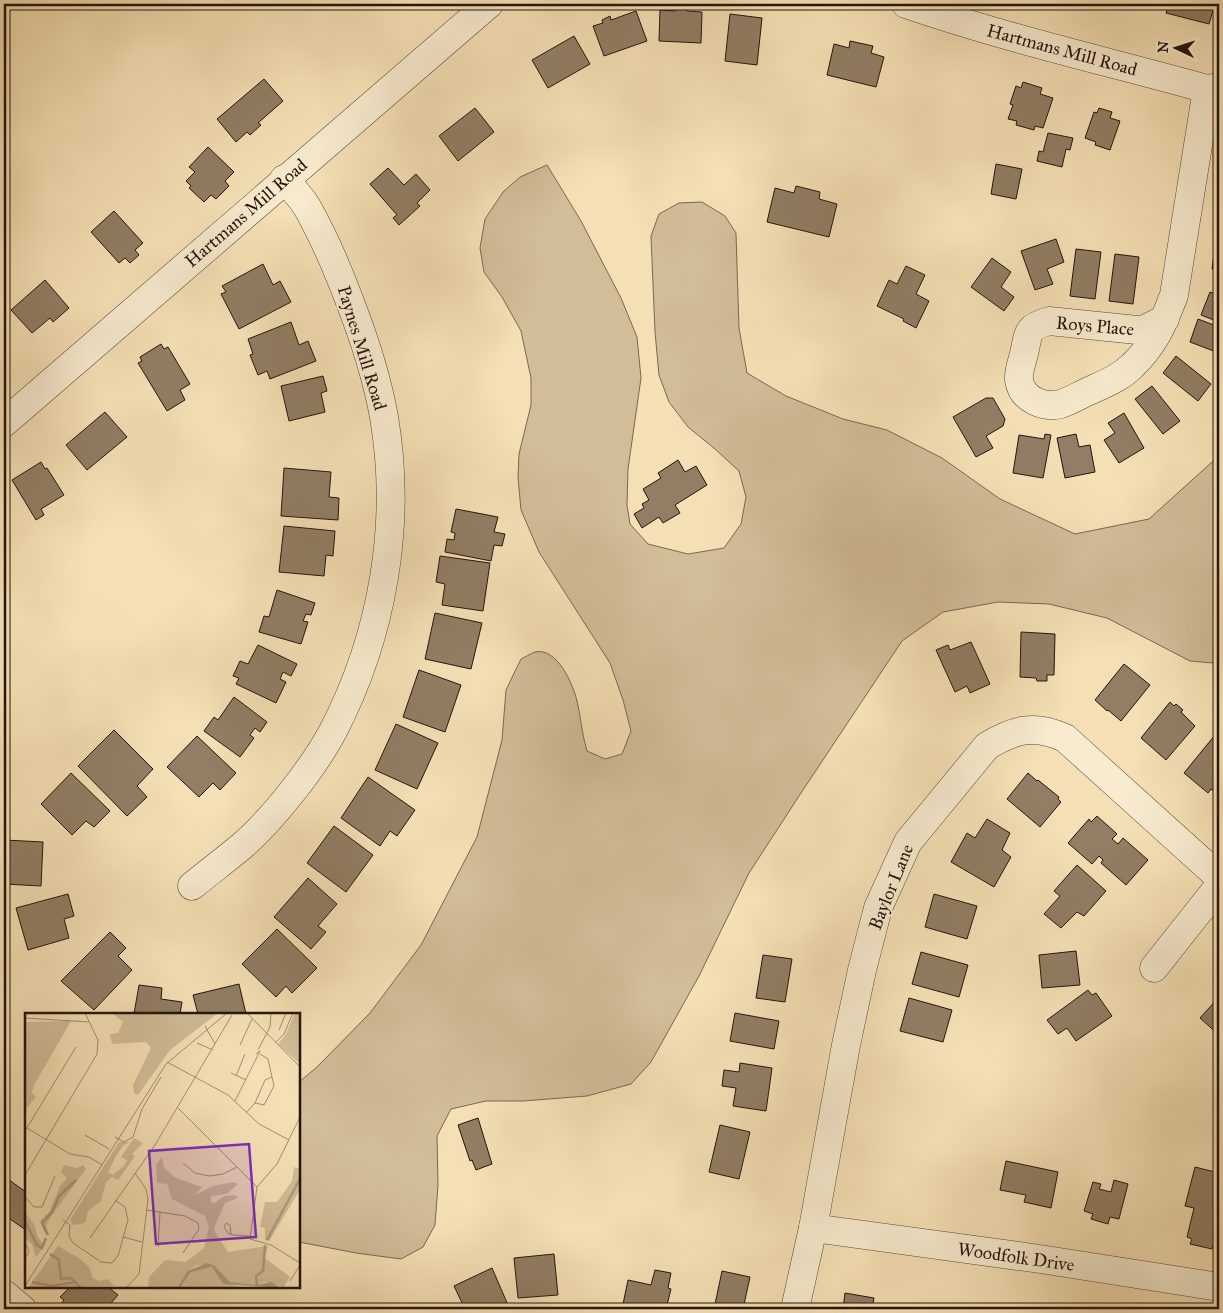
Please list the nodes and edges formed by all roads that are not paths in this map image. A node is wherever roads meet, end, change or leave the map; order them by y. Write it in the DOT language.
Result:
graph roads {
  1 [pos="489,4"];
  2 [pos="906,4"];
  3 [pos="1213,88"];
  4 [pos="284,179"];
  5 [pos="1165,319"];
  6 [pos="4,423"];
  7 [pos="1219,877"];
  8 [pos="192,886"];
  9 [pos="1219,886"];
  10 [pos="1154,968"];
  11 [pos="813,1228"];
  12 [pos="1219,1287"];
  13 [pos="4,1294"];
  14 [pos="22,1309"];
  15 [pos="795,1309"];
  1 -- 4 [label="street, Hartmans Mill Road"];
  2 -- 3 [label="street, Hartmans Mill Road"];
  3 -- 5 [label="street, Roys Place"];
  4 -- 6 [label="street, Hartmans Mill Road"];
  4 -- 8 [label="street, Paynes Mill Road"];
  5 -- 5 [label="street, Roys Place"];
  7 -- 11 [label="street, Baylor Lane"];
  9 -- 10 [label="street"];
  11 -- 12 [label="street, Woodfolk Drive"];
  11 -- 15 [label="street, Baylor Lane"];
  13 -- 14 [label="street"];
}
